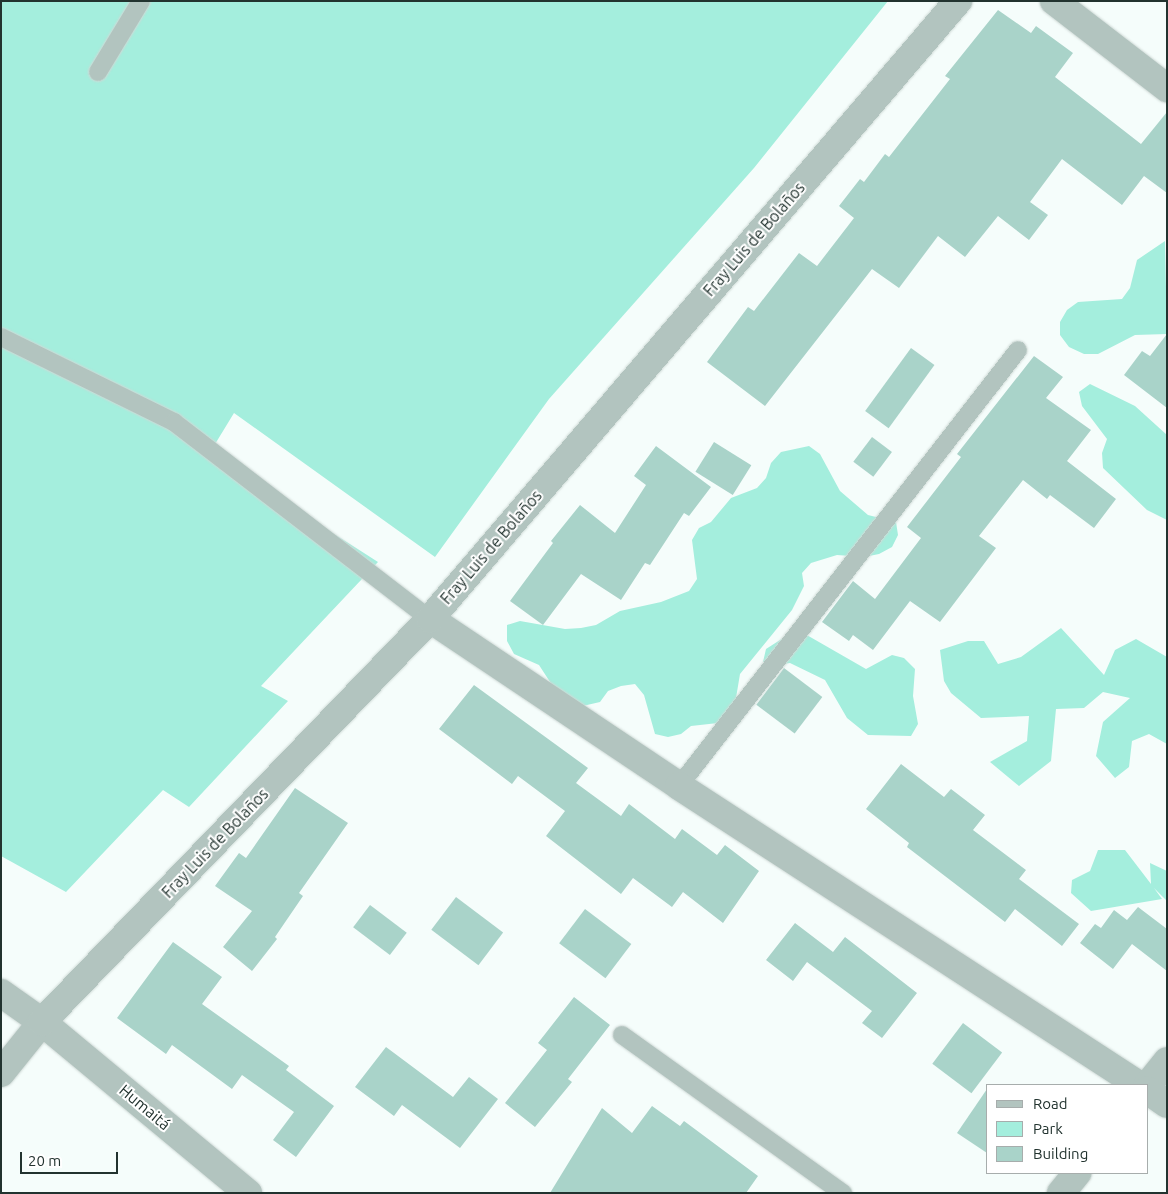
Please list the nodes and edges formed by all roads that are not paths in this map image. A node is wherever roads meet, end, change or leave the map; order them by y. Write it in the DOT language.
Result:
graph roads {
  1 [pos="141,1"];
  2 [pos="958,1"];
  3 [pos="1054,1"];
  4 [pos="98,72"];
  5 [pos="1167,88"];
  6 [pos="1,337"];
  7 [pos="1018,350"];
  8 [pos="430,619"];
  9 [pos="679,786"];
  10 [pos="1,993"];
  11 [pos="42,1022"];
  12 [pos="622,1035"];
  13 [pos="1167,1061"];
  14 [pos="1,1072"];
  15 [pos="1137,1084"];
  16 [pos="1148,1085"];
  17 [pos="1148,1091"];
  18 [pos="1167,1104"];
  19 [pos="1076,1174"];
  20 [pos="248,1193"];
  21 [pos="843,1193"];
  22 [pos="1061,1193"];
  1 -- 4 [label="lane"];
  2 -- 8 [label="street, Fray Luis de Bolaños"];
  3 -- 5 [label="street"];
  6 -- 8 [label="lane"];
  7 -- 9 [label="lane"];
  8 -- 9 [label="street"];
  8 -- 11 [label="street, Fray Luis de Bolaños"];
  9 -- 15 [label="street"];
  10 -- 11 [label="street, Humaitá"];
  11 -- 14 [label="street, Fray Luis de Bolaños"];
  11 -- 20 [label="street, Humaitá"];
  12 -- 21 [label="lane"];
  13 -- 16 [label="street"];
  17 -- 18 [label="street"];
  19 -- 22 [label="street"];
}
